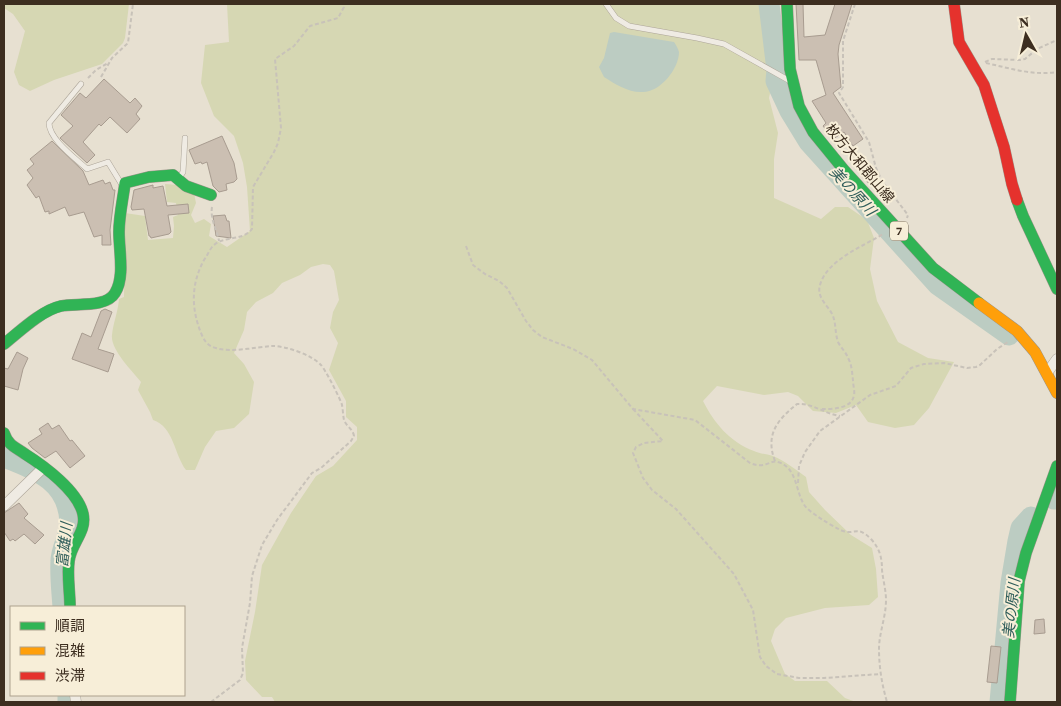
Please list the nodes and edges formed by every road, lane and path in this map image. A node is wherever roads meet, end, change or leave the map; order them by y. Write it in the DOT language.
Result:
graph roads {
  1 [pos="133,4"];
  2 [pos="343,4"];
  3 [pos="606,4"];
  4 [pos="787,4"];
  5 [pos="855,4"];
  6 [pos="954,4"];
  7 [pos="1057,40"];
  8 [pos="110,62"];
  9 [pos="1057,72"];
  10 [pos="101,77"];
  11 [pos="793,82"];
  12 [pos="82,84"];
  13 [pos="185,138"];
  14 [pos="178,179"];
  15 [pos="124,187"];
  16 [pos="211,195"];
  17 [pos="896,228"];
  18 [pos="219,241"];
  19 [pos="466,246"];
  20 [pos="1057,288"];
  21 [pos="1021,336"];
  22 [pos="4,344"];
  23 [pos="1057,359"];
  24 [pos="1047,373"];
  25 [pos="1057,393"];
  26 [pos="633,409"];
  27 [pos="822,409"];
  28 [pos="841,416"];
  29 [pos="4,433"];
  30 [pos="775,461"];
  31 [pos="1057,466"];
  32 [pos="43,468"];
  33 [pos="797,485"];
  34 [pos="4,506"];
  35 [pos="70,606"];
  36 [pos="881,674"];
  37 [pos="211,702"];
  38 [pos="887,702"];
  39 [pos="1010,702"];
  1 -- 8 [label="path"];
  2 -- 18 [label="path"];
  3 -- 11 [label="lane"];
  4 -- 11 [label="street, 枚方大和郡山線 / 7"];
  5 -- 17 [label="path"];
  6 -- 20 [label="street"];
  7 -- 9 [label="path"];
  8 -- 10 [label="path"];
  8 -- 12 [label="path"];
  11 -- 17 [label="street, 枚方大和郡山線 / 7"];
  12 -- 15 [label="lane"];
  13 -- 14 [label="lane"];
  14 -- 15 [label="street"];
  14 -- 16 [label="street"];
  15 -- 22 [label="street"];
  16 -- 18 [label="path"];
  17 -- 21 [label="street, 枚方大和郡山線 / 7"];
  17 -- 27 [label="path"];
  18 -- 37 [label="path"];
  19 -- 26 [label="path"];
  21 -- 24 [label="street, 枚方大和郡山線 / 7"];
  21 -- 28 [label="path"];
  23 -- 24 [label="street"];
  24 -- 25 [label="street, 枚方大和郡山線 / 7"];
  26 -- 30 [label="path"];
  26 -- 36 [label="path"];
  27 -- 28 [label="path"];
  27 -- 30 [label="path"];
  28 -- 33 [label="path"];
  29 -- 32 [label="street"];
  30 -- 33 [label="path"];
  31 -- 39 [label="street"];
  32 -- 34 [label="street"];
  32 -- 35 [label="street"];
  33 -- 36 [label="path"];
  36 -- 38 [label="path"];
}
